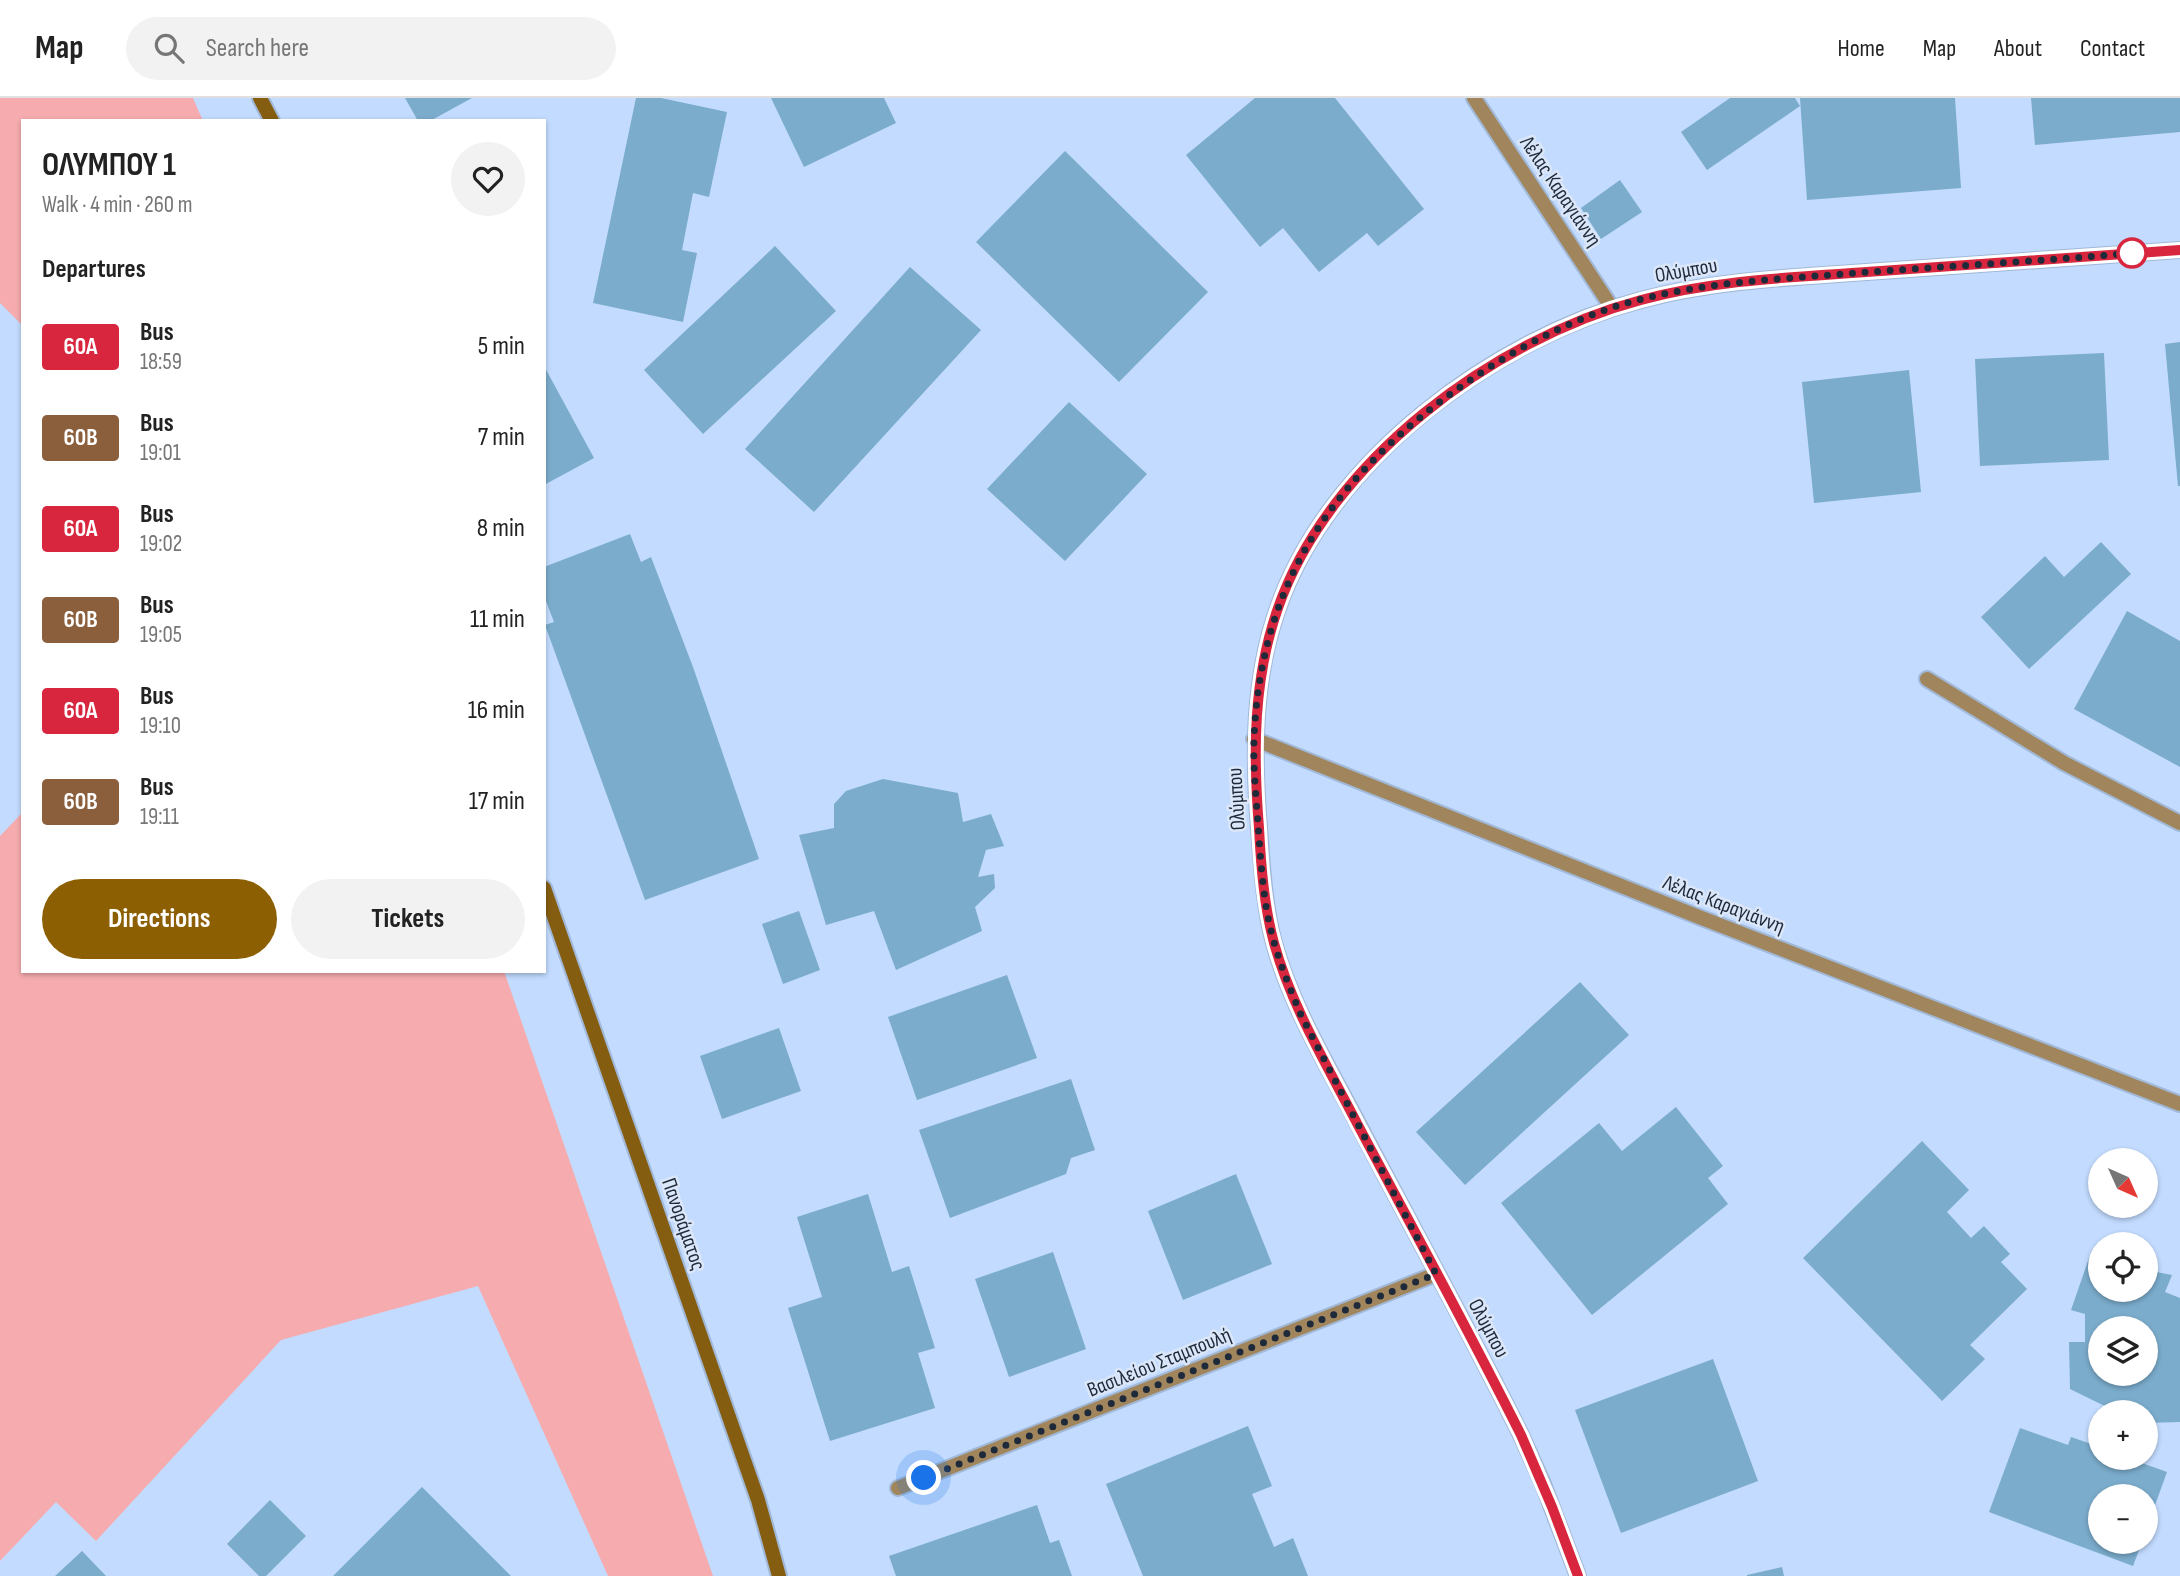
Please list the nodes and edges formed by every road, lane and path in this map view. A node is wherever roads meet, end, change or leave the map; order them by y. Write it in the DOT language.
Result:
graph roads {
  1 [pos="260,98"];
  2 [pos="1474,98"];
  3 [pos="271,119"];
  4 [pos="2180,250"];
  5 [pos="1612,308"];
  6 [pos="1927,679"];
  7 [pos="1254,739"];
  8 [pos="2180,823"];
  9 [pos="546,894"];
  10 [pos="2180,1104"];
  11 [pos="1436,1274"];
  12 [pos="898,1488"];
  13 [pos="779,1576"];
  14 [pos="1578,1576"];
  1 -- 3 [label="main road"];
  2 -- 5 [label="street, Λέλας Καραγιάννη"];
  4 -- 5 [label="street, Ολύμπου"];
  5 -- 7 [label="street, Ολύμπου"];
  6 -- 8 [label="street"];
  7 -- 10 [label="street, Λέλας Καραγιάννη"];
  7 -- 11 [label="street, Ολύμπου"];
  9 -- 13 [label="main road, Πανοράματος"];
  11 -- 12 [label="street, Βασιλείου Σταμπουλή"];
  11 -- 14 [label="street, Ολύμπου"];
}
